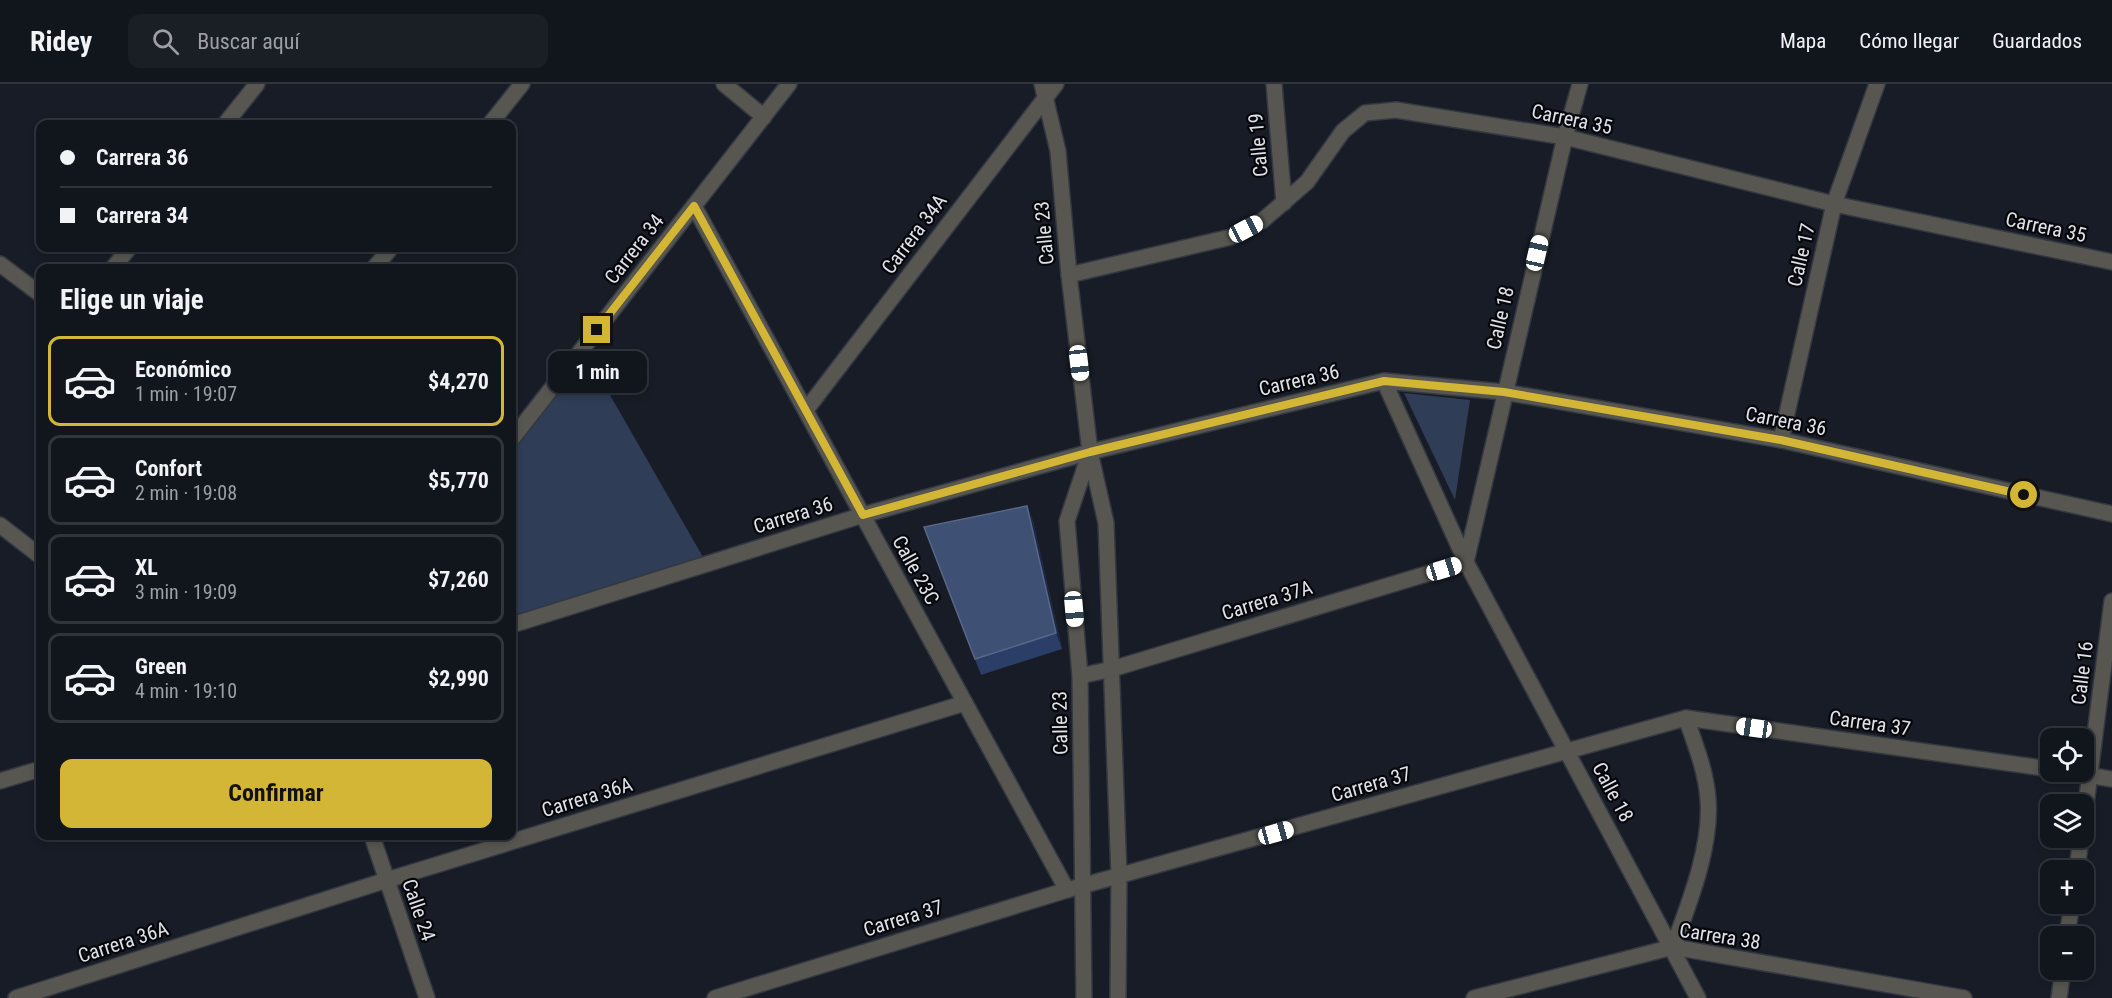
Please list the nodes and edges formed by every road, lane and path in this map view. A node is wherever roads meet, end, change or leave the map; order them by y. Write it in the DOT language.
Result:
graph roads {
  1 [pos="257,84"];
  2 [pos="522,84"];
  3 [pos="724,84"];
  4 [pos="789,84"];
  5 [pos="1274,84"];
  6 [pos="1580,84"];
  7 [pos="1877,84"];
  8 [pos="1048,88"];
  9 [pos="764,117"];
  10 [pos="228,120"];
  11 [pos="493,120"];
  12 [pos="1565,137"];
  13 [pos="1284,203"];
  14 [pos="1834,204"];
  15 [pos="694,206"];
  16 [pos="126,252"];
  17 [pos="388,252"];
  18 [pos="2112,262"];
  19 [pos="0,264"];
  20 [pos="115,264"];
  21 [pos="378,264"];
  22 [pos="1069,275"];
  23 [pos="36,291"];
  24 [pos="1384,381"];
  25 [pos="1504,392"];
  26 [pos="806,410"];
  27 [pos="516,434"];
  28 [pos="1781,440"];
  29 [pos="1090,452"];
  30 [pos="2112,514"];
  31 [pos="863,515"];
  32 [pos="0,525"];
  33 [pos="36,553"];
  34 [pos="1466,562"];
  35 [pos="2112,601"];
  36 [pos="516,624"];
  37 [pos="1112,669"];
  38 [pos="1080,676"];
  39 [pos="965,703"];
  40 [pos="1686,718"];
  41 [pos="2094,743"];
  42 [pos="1567,751"];
  43 [pos="2040,768"];
  44 [pos="36,770"];
  45 [pos="2094,776"];
  46 [pos="2112,779"];
  47 [pos="0,781"];
  48 [pos="373,840"];
  49 [pos="1119,876"];
  50 [pos="387,880"];
  51 [pos="1083,887"];
  52 [pos="1067,890"];
  53 [pos="1673,947"];
  54 [pos="2061,980"];
  55 [pos="16,998"];
  56 [pos="428,998"];
  57 [pos="715,998"];
  58 [pos="1084,998"];
  59 [pos="1118,998"];
  60 [pos="1474,998"];
  61 [pos="1698,998"];
  62 [pos="1964,998"];
  63 [pos="2059,998"];
  1 -- 10 [label="street"];
  2 -- 11 [label="street"];
  3 -- 9 [label="street"];
  4 -- 9 [label="street, Carrera 34"];
  5 -- 13 [label="street, Calle 19"];
  6 -- 12 [label="street, Calle 18"];
  7 -- 14 [label="street, Calle 17"];
  8 -- 22 [label="street, Calle 23"];
  8 -- 26 [label="street, Carrera 34A"];
  9 -- 15 [label="street, Carrera 34"];
  12 -- 13 [label="street, Carrera 35"];
  12 -- 14 [label="street, Carrera 35"];
  12 -- 25 [label="street, Calle 18"];
  13 -- 22 [label="street, Carrera 35"];
  14 -- 18 [label="street, Carrera 35"];
  14 -- 28 [label="street, Calle 17"];
  15 -- 26 [label="street, Calle 23C"];
  15 -- 27 [label="street, Carrera 34"];
  16 -- 20 [label="street"];
  17 -- 21 [label="street"];
  19 -- 23 [label="street"];
  22 -- 29 [label="street, Calle 23"];
  24 -- 25 [label="street, Carrera 36"];
  24 -- 29 [label="street, Carrera 36"];
  24 -- 34 [label="street, Calle 18"];
  25 -- 28 [label="street, Carrera 36"];
  25 -- 34 [label="street, Calle 18"];
  26 -- 31 [label="street, Calle 23C"];
  28 -- 30 [label="street, Carrera 36"];
  29 -- 31 [label="street, Carrera 36"];
  29 -- 37 [label="street, Calle 23"];
  29 -- 38 [label="street, Calle 23"];
  31 -- 36 [label="street, Carrera 36"];
  31 -- 39 [label="street, Calle 23C"];
  32 -- 33 [label="street"];
  34 -- 37 [label="street, Carrera 37A"];
  34 -- 42 [label="street, Calle 18"];
  35 -- 41 [label="street, Calle 16"];
  37 -- 38 [label="street, Carrera 37A"];
  37 -- 49 [label="street, Calle 23"];
  38 -- 51 [label="street, Calle 23"];
  39 -- 50 [label="street, Carrera 36A"];
  39 -- 52 [label="street, Calle 23C"];
  40 -- 42 [label="street, Carrera 37"];
  40 -- 43 [label="street, Carrera 37"];
  40 -- 53 [label="street"];
  42 -- 49 [label="street, Carrera 37"];
  42 -- 53 [label="street, Calle 18"];
  44 -- 47 [label="street"];
  45 -- 46 [label="street"];
  48 -- 50 [label="street, Calle 24"];
  49 -- 51 [label="street, Carrera 37"];
  49 -- 59 [label="street, Calle 23"];
  50 -- 55 [label="street, Carrera 36A"];
  50 -- 56 [label="street, Calle 24"];
  51 -- 52 [label="street, Carrera 37"];
  51 -- 58 [label="street, Calle 23"];
  52 -- 57 [label="street, Carrera 37"];
  53 -- 60 [label="street, Carrera 38"];
  53 -- 61 [label="street, Calle 18"];
  53 -- 62 [label="street, Carrera 38"];
  54 -- 63 [label="street"];
}
